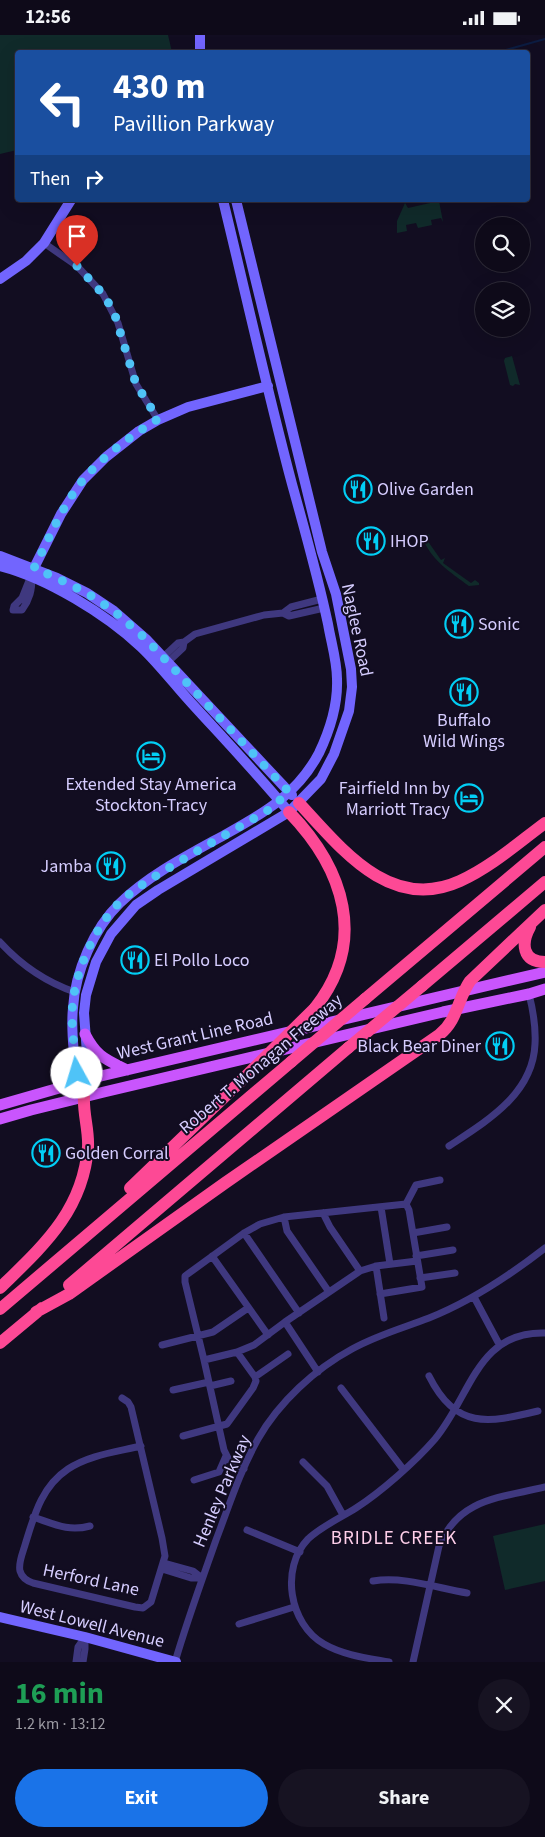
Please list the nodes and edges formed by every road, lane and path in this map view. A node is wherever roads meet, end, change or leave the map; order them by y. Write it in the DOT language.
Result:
graph roads {
  1 [pos="200,35"];
  2 [pos="200,50"];
  3 [pos="70,202"];
  4 [pos="224,202"];
  5 [pos="236,202"];
  6 [pos="44,243"];
  7 [pos="0,279"];
  8 [pos="268,386"];
  9 [pos="158,419"];
  10 [pos="0,556"];
  11 [pos="0,566"];
  12 [pos="33,573"];
  13 [pos="323,604"];
  14 [pos="166,659"];
  15 [pos="289,792"];
  16 [pos="279,801"];
  17 [pos="299,803"];
  18 [pos="289,813"];
  19 [pos="545,823"];
  20 [pos="545,847"];
  21 [pos="545,881"];
  22 [pos="545,909"];
  23 [pos="533,921"];
  24 [pos="0,942"];
  25 [pos="545,962"];
  26 [pos="545,973"];
  27 [pos="545,989"];
  28 [pos="75,992"];
  29 [pos="463,992"];
  30 [pos="529,994"];
  31 [pos="457,1009"];
  32 [pos="85,1034"];
  33 [pos="127,1070"];
  34 [pos="83,1081"];
  35 [pos="84,1097"];
  36 [pos="0,1105"];
  37 [pos="0,1119"];
  38 [pos="449,1146"];
  39 [pos="440,1181"];
  40 [pos="406,1205"];
  41 [pos="381,1207"];
  42 [pos="324,1213"];
  43 [pos="108,1217"];
  44 [pos="284,1217"];
  45 [pos="447,1227"];
  46 [pos="244,1233"];
  47 [pos="413,1233"];
  48 [pos="545,1248"];
  49 [pos="453,1250"];
  50 [pos="212,1256"];
  51 [pos="417,1258"];
  52 [pos="390,1264"];
  53 [pos="376,1266"];
  54 [pos="360,1271"];
  55 [pos="454,1273"];
  56 [pos="420,1279"];
  57 [pos="0,1287"];
  58 [pos="330,1292"];
  59 [pos="380,1294"];
  60 [pos="474,1297"];
  61 [pos="248,1308"];
  62 [pos="0,1309"];
  63 [pos="36,1312"];
  64 [pos="299,1313"];
  65 [pos="384,1318"];
  66 [pos="285,1323"];
  67 [pos="545,1333"];
  68 [pos="268,1335"];
  69 [pos="198,1337"];
  70 [pos="0,1343"];
  71 [pos="499,1344"];
  72 [pos="162,1345"];
  73 [pos="237,1352"];
  74 [pos="288,1354"];
  75 [pos="204,1360"];
  76 [pos="318,1372"];
  77 [pos="429,1376"];
  78 [pos="255,1377"];
  79 [pos="231,1381"];
  80 [pos="209,1384"];
  81 [pos="341,1388"];
  82 [pos="173,1390"];
  83 [pos="122,1398"];
  84 [pos="455,1409"];
  85 [pos="538,1411"];
  86 [pos="219,1427"];
  87 [pos="183,1436"];
  88 [pos="141,1446"];
  89 [pos="226,1456"];
  90 [pos="303,1462"];
  91 [pos="244,1469"];
  92 [pos="403,1469"];
  93 [pos="194,1480"];
  94 [pos="545,1487"];
  95 [pos="343,1515"];
  96 [pos="33,1517"];
  97 [pos="90,1526"];
  98 [pos="247,1530"];
  99 [pos="300,1552"];
  100 [pos="163,1566"];
  101 [pos="202,1578"];
  102 [pos="373,1581"];
  103 [pos="430,1586"];
  104 [pos="467,1593"];
  105 [pos="294,1607"];
  106 [pos="0,1617"];
  107 [pos="239,1624"];
  108 [pos="85,1637"];
  109 [pos="76,1662"];
  110 [pos="83,1662"];
  111 [pos="175,1662"];
  112 [pos="389,1662"];
  113 [pos="413,1662"];
  1 -- 2 [label="main road"];
  3 -- 6 [label="main road"];
  4 -- 8 [label="main road, Naglee Road"];
  5 -- 17 [label="main road, Naglee Road"];
  6 -- 7 [label="main road"];
  6 -- 9 [label="street"];
  8 -- 9 [label="main road"];
  8 -- 13 [label="main road, Naglee Road"];
  9 -- 12 [label="main road"];
  10 -- 12 [label="main road"];
  11 -- 12 [label="main road"];
  12 -- 14 [label="main road"];
  12 -- 16 [label="main road"];
  13 -- 14 [label="street"];
  13 -- 15 [label="main road, Naglee Road"];
  14 -- 15 [label="main road"];
  15 -- 16 [label="main road, Naglee Road"];
  15 -- 17 [label="main road"];
  16 -- 18 [label="main road"];
  16 -- 28 [label="main road, Naglee Road"];
  17 -- 18 [label="main road, Naglee Road"];
  17 -- 19 [label="highway"];
  18 -- 32 [label="main road, Naglee Road"];
  18 -- 43 [label="highway, bridge"];
  20 -- 43 [label="highway, Robert T. Monagan Freeway, bridge"];
  21 -- 63 [label="highway, bridge"];
  22 -- 23 [label="highway"];
  23 -- 25 [label="highway"];
  23 -- 29 [label="highway"];
  24 -- 28 [label="street"];
  26 -- 29 [label="main road, West Grant Line Road"];
  26 -- 30 [label="main road"];
  27 -- 30 [label="main road, West Grant Line Road"];
  28 -- 34 [label="main road, Naglee Road"];
  29 -- 31 [label="highway"];
  29 -- 33 [label="main road, West Grant Line Road"];
  30 -- 31 [label="main road, West Grant Line Road"];
  30 -- 38 [label="street"];
  31 -- 35 [label="main road, West Grant Line Road"];
  31 -- 63 [label="highway"];
  32 -- 33 [label="main road"];
  32 -- 34 [label="main road, Naglee Road"];
  33 -- 34 [label="main road, West Grant Line Road"];
  34 -- 35 [label="main road, Naglee Road"];
  34 -- 36 [label="main road, West Grant Line Road"];
  35 -- 37 [label="main road, West Grant Line Road"];
  35 -- 57 [label="highway"];
  39 -- 40 [label="street"];
  40 -- 41 [label="street"];
  40 -- 47 [label="street"];
  41 -- 42 [label="street"];
  41 -- 52 [label="street"];
  42 -- 44 [label="street"];
  42 -- 54 [label="street"];
  43 -- 62 [label="highway, Robert T. Monagan Freeway"];
  44 -- 46 [label="street"];
  44 -- 58 [label="street"];
  45 -- 47 [label="street"];
  46 -- 50 [label="street"];
  46 -- 64 [label="street"];
  47 -- 51 [label="street"];
  48 -- 60 [label="street, Henley Parkway"];
  49 -- 51 [label="street"];
  50 -- 61 [label="street"];
  50 -- 69 [label="street"];
  51 -- 52 [label="street"];
  51 -- 56 [label="street"];
  52 -- 53 [label="street"];
  53 -- 54 [label="street"];
  53 -- 59 [label="street"];
  54 -- 58 [label="street"];
  55 -- 56 [label="street"];
  56 -- 59 [label="street"];
  58 -- 64 [label="street"];
  59 -- 65 [label="street"];
  60 -- 71 [label="street"];
  60 -- 76 [label="street, Henley Parkway"];
  61 -- 68 [label="street"];
  61 -- 69 [label="street"];
  63 -- 70 [label="highway"];
  64 -- 66 [label="street"];
  66 -- 68 [label="street"];
  66 -- 76 [label="street"];
  67 -- 71 [label="street"];
  68 -- 73 [label="street"];
  69 -- 72 [label="street"];
  69 -- 75 [label="street"];
  71 -- 84 [label="street"];
  73 -- 75 [label="street"];
  73 -- 78 [label="street"];
  74 -- 78 [label="street"];
  75 -- 80 [label="street"];
  76 -- 91 [label="street, Henley Parkway"];
  77 -- 84 [label="street"];
  78 -- 86 [label="street"];
  79 -- 80 [label="street"];
  80 -- 82 [label="street"];
  80 -- 86 [label="street"];
  81 -- 92 [label="street"];
  83 -- 88 [label="street"];
  84 -- 85 [label="street"];
  84 -- 92 [label="street"];
  86 -- 87 [label="street"];
  86 -- 89 [label="street"];
  88 -- 96 [label="street"];
  88 -- 100 [label="street"];
  89 -- 91 [label="street"];
  89 -- 93 [label="street"];
  90 -- 95 [label="street"];
  91 -- 101 [label="street, Henley Parkway"];
  92 -- 95 [label="street"];
  94 -- 103 [label="street"];
  95 -- 99 [label="street"];
  96 -- 97 [label="street"];
  96 -- 100 [label="street, Herford Lane"];
  98 -- 99 [label="street"];
  99 -- 105 [label="street"];
  100 -- 101 [label="street"];
  101 -- 111 [label="street, Henley Parkway"];
  102 -- 103 [label="street"];
  103 -- 104 [label="street"];
  103 -- 113 [label="street"];
  105 -- 107 [label="street"];
  105 -- 112 [label="street"];
  106 -- 108 [label="main road, West Lowell Avenue"];
  108 -- 109 [label="street"];
  108 -- 110 [label="street"];
  108 -- 111 [label="main road, West Lowell Avenue"];
}
